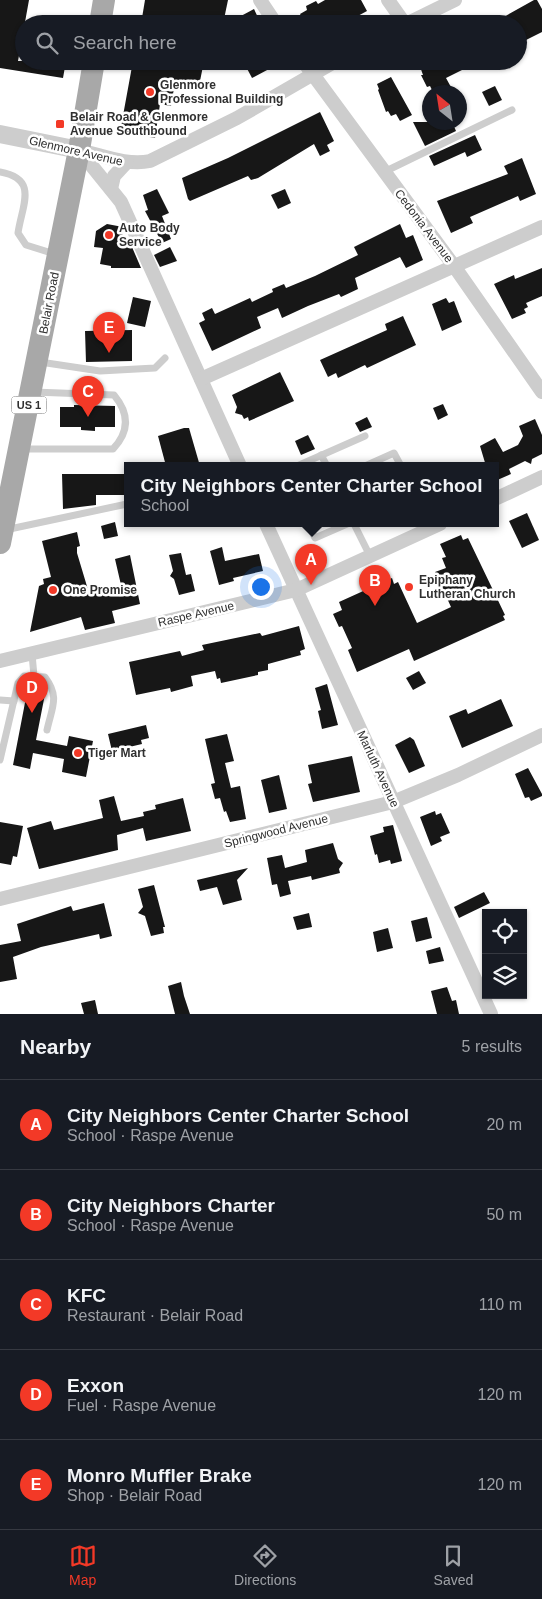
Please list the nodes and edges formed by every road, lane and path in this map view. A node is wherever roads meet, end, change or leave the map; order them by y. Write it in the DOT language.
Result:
graph roads {
  1 [pos="104,0"];
  2 [pos="260,0"];
  3 [pos="388,0"];
  4 [pos="455,0"];
  5 [pos="102,15"];
  6 [pos="270,15"];
  7 [pos="399,15"];
  8 [pos="424,15"];
  9 [pos="92,70"];
  10 [pos="309,70"];
  11 [pos="319,70"];
  12 [pos="312,74"];
  13 [pos="512,110"];
  14 [pos="0,134"];
  15 [pos="79,150"];
  16 [pos="127,162"];
  17 [pos="0,172"];
  18 [pos="383,172"];
  19 [pos="111,189"];
  20 [pos="542,227"];
  21 [pos="58,255"];
  22 [pos="454,266"];
  23 [pos="165,358"];
  24 [pos="37,362"];
  25 [pos="201,379"];
  26 [pos="31,392"];
  27 [pos="542,392"];
  28 [pos="366,436"];
  29 [pos="20,449"];
  30 [pos="321,455"];
  31 [pos="238,462"];
  32 [pos="306,462"];
  33 [pos="324,462"];
  34 [pos="375,462"];
  35 [pos="399,462"];
  36 [pos="542,477"];
  37 [pos="499,497"];
  38 [pos="124,505"];
  39 [pos="267,527"];
  40 [pos="310,527"];
  41 [pos="340,527"];
  42 [pos="356,527"];
  43 [pos="433,527"];
  44 [pos="1,537"];
  45 [pos="370,556"];
  46 [pos="296,590"];
  47 [pos="32,654"];
  48 [pos="0,661"];
  49 [pos="34,676"];
  50 [pos="0,700"];
  51 [pos="14,701"];
  52 [pos="47,730"];
  53 [pos="542,735"];
  54 [pos="0,760"];
  55 [pos="393,802"];
  56 [pos="0,899"];
  57 [pos="491,1014"];
  1 -- 5 [label="main road"];
  2 -- 6 [label="street"];
  3 -- 7 [label="street"];
  4 -- 8 [label="street"];
  9 -- 15 [label="main road, Belair Road / US 1"];
  10 -- 12 [label="street, Cedonia Avenue"];
  11 -- 12 [label="street, Glenmore Avenue"];
  12 -- 16 [label="street, Glenmore Avenue"];
  12 -- 18 [label="street, Cedonia Avenue"];
  13 -- 18 [label="lane"];
  14 -- 15 [label="street, Glenmore Avenue"];
  15 -- 16 [label="street, Glenmore Avenue"];
  15 -- 19 [label="street"];
  15 -- 21 [label="main road, Belair Road / US 1"];
  16 -- 19 [label="street"];
  17 -- 21 [label="lane"];
  18 -- 22 [label="street, Cedonia Avenue"];
  19 -- 25 [label="street"];
  20 -- 22 [label="street"];
  21 -- 24 [label="main road, Belair Road / US 1"];
  22 -- 25 [label="street"];
  22 -- 27 [label="street, Cedonia Avenue"];
  23 -- 24 [label="lane"];
  24 -- 26 [label="main road, Belair Road / US 1"];
  25 -- 31 [label="street"];
  26 -- 29 [label="main road, Belair Road / US 1"];
  26 -- 29 [label="lane"];
  28 -- 30 [label="lane"];
  29 -- 44 [label="main road, Belair Road / US 1"];
  30 -- 32 [label="lane"];
  30 -- 33 [label="lane"];
  34 -- 35 [label="lane"];
  36 -- 37 [label="street"];
  38 -- 44 [label="lane"];
  39 -- 46 [label="street, Marluth Avenue"];
  40 -- 41 [label="lane"];
  42 -- 45 [label="lane"];
  43 -- 45 [label="street, Raspe Avenue"];
  45 -- 46 [label="street, Raspe Avenue"];
  46 -- 47 [label="street, Raspe Avenue"];
  46 -- 55 [label="street, Marluth Avenue"];
  47 -- 48 [label="street, Raspe Avenue"];
  47 -- 49 [label="lane"];
  49 -- 51 [label="lane"];
  49 -- 52 [label="lane"];
  50 -- 51 [label="lane"];
  51 -- 54 [label="lane"];
  53 -- 55 [label="street, Springwood Avenue"];
  55 -- 56 [label="street, Springwood Avenue"];
  55 -- 57 [label="street, Marluth Avenue"];
}
